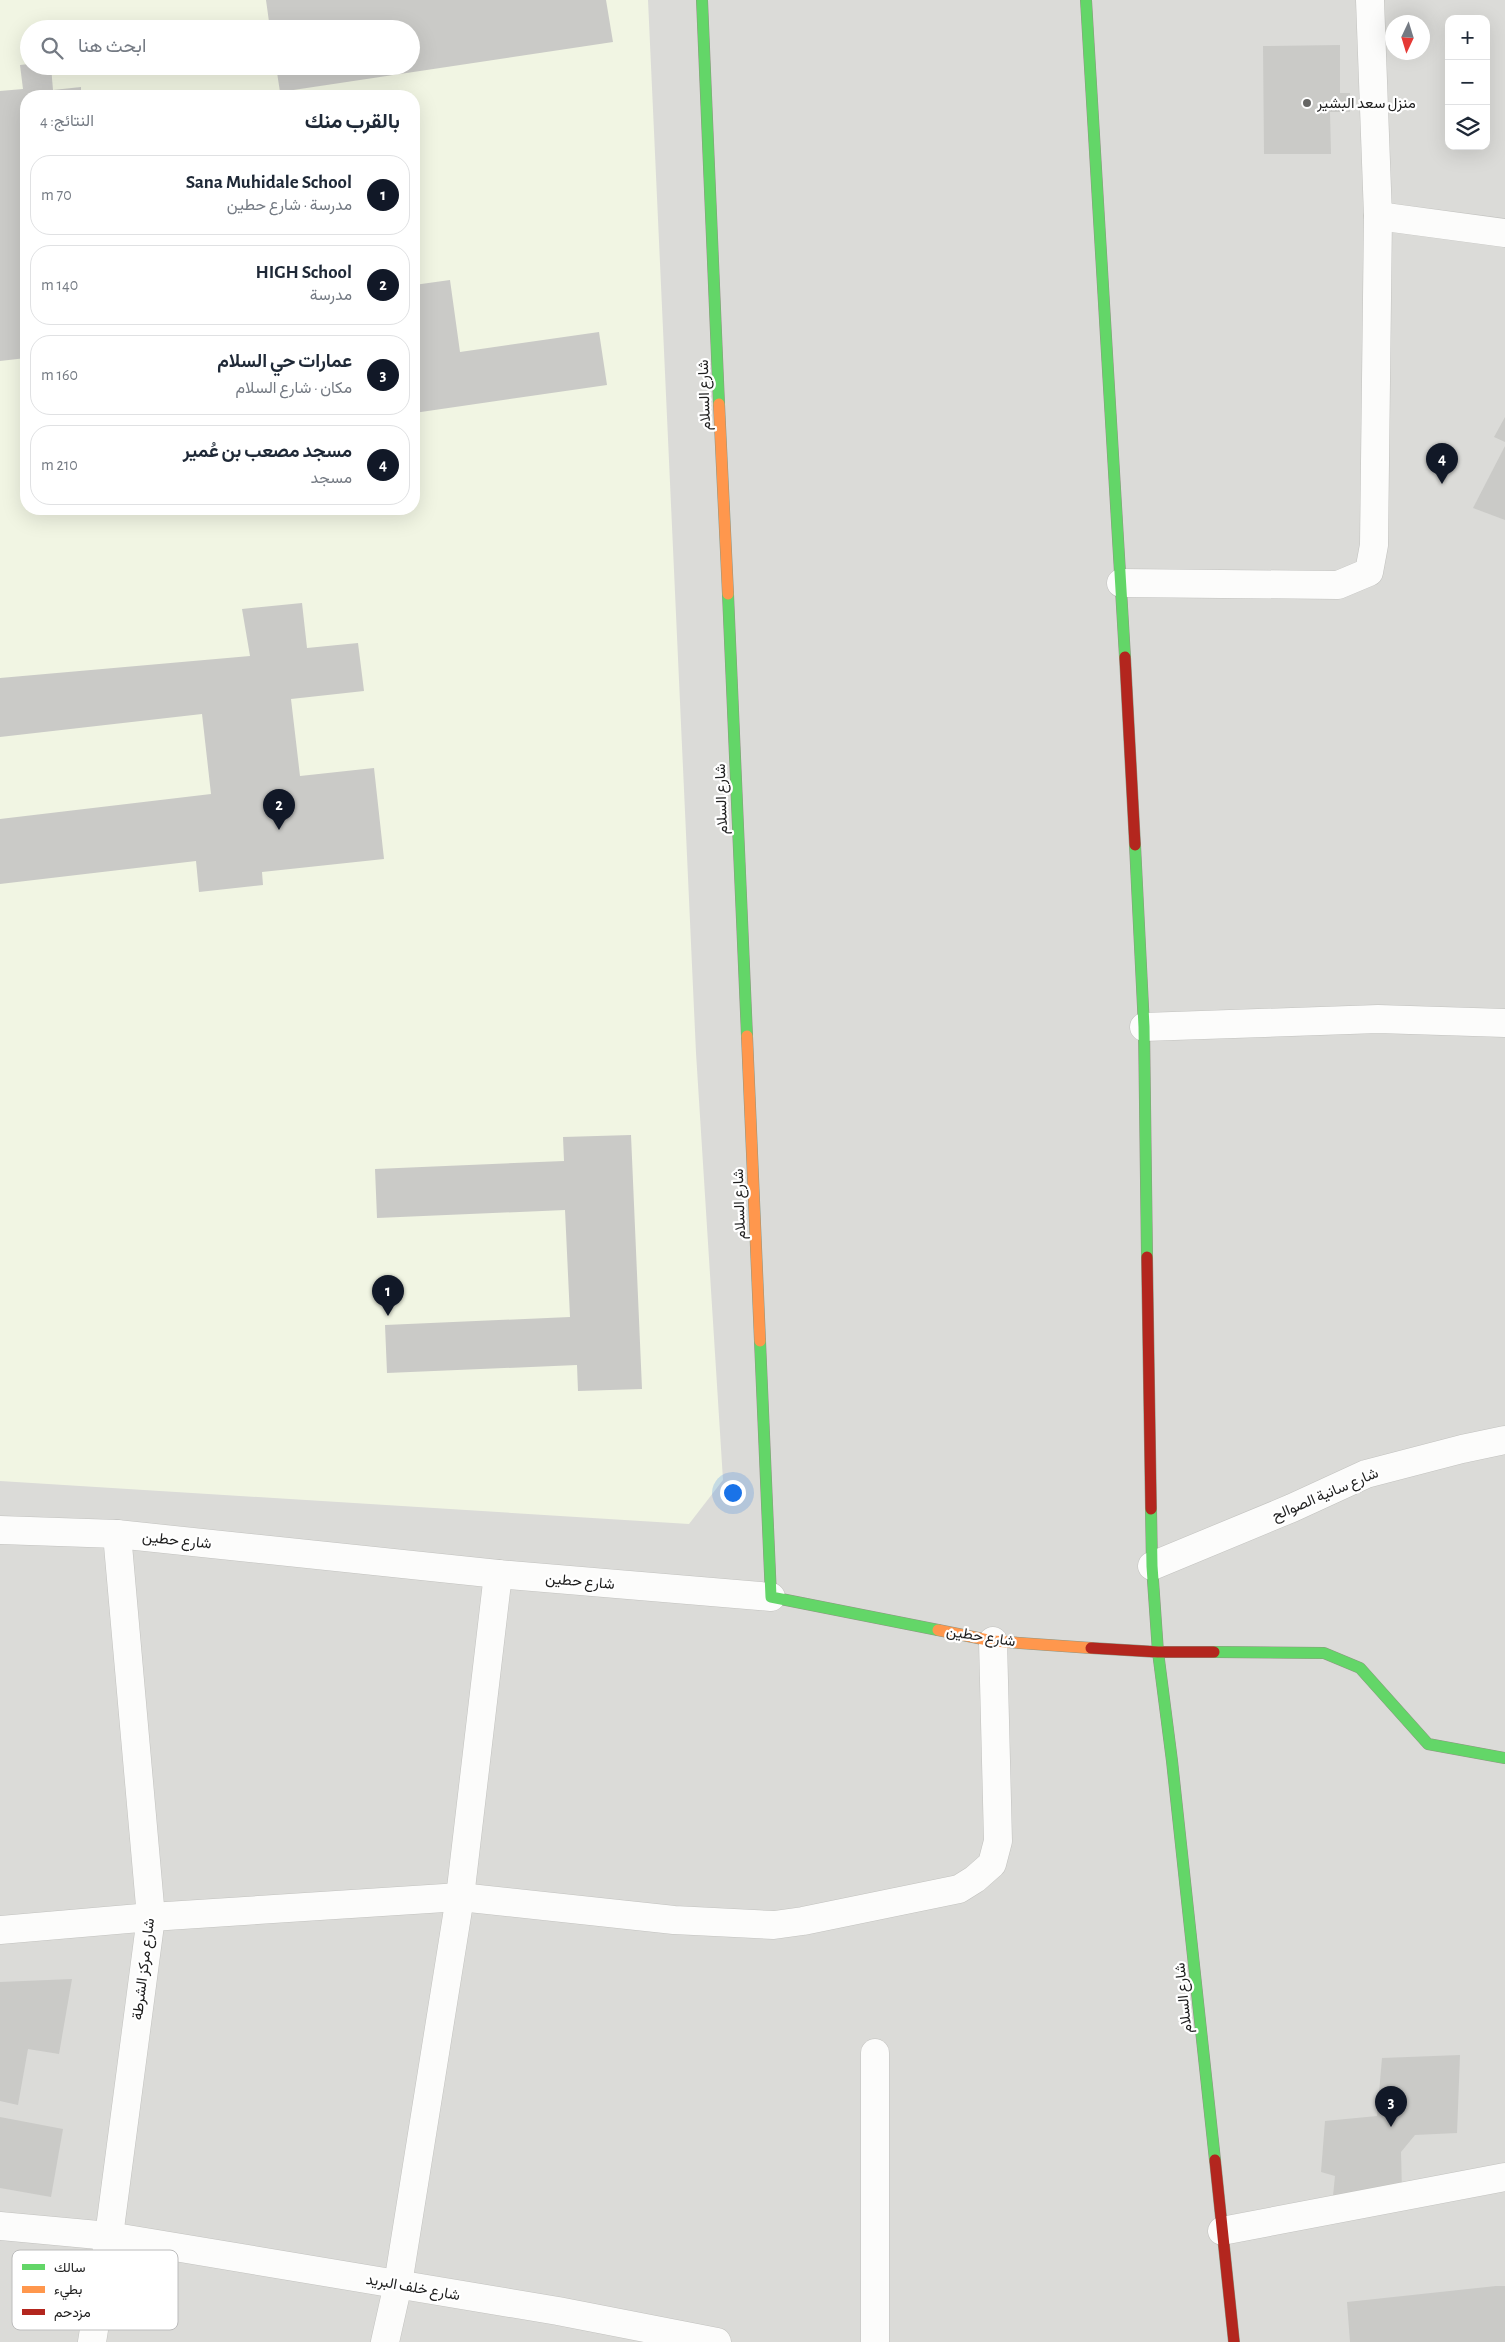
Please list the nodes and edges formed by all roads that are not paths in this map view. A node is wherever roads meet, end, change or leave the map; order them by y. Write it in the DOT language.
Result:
graph roads {
  1 [pos="702,0"];
  2 [pos="1086,0"];
  3 [pos="1370,0"];
  4 [pos="1378,216"];
  5 [pos="1505,233"];
  6 [pos="1121,583"];
  7 [pos="1505,1023"];
  8 [pos="1144,1026"];
  9 [pos="1505,1440"];
  10 [pos="0,1530"];
  11 [pos="117,1534"];
  12 [pos="1152,1566"];
  13 [pos="498,1574"];
  14 [pos="771,1598"];
  15 [pos="993,1640"];
  16 [pos="1158,1652"];
  17 [pos="1505,1758"];
  18 [pos="460,1897"];
  19 [pos="151,1917"];
  20 [pos="0,1930"];
  21 [pos="875,2053"];
  22 [pos="1505,2177"];
  23 [pos="0,2226"];
  24 [pos="1222,2231"];
  25 [pos="109,2236"];
  26 [pos="107,2250"];
  27 [pos="398,2284"];
  28 [pos="385,2342"];
  29 [pos="717,2342"];
  30 [pos="876,2342"];
  31 [pos="1234,2342"];
  1 -- 14 [label="street, شارع السلام"];
  2 -- 6 [label="street, شارع السلام"];
  3 -- 4 [label="street"];
  4 -- 5 [label="street"];
  4 -- 6 [label="street"];
  6 -- 8 [label="street, شارع السلام"];
  7 -- 8 [label="street"];
  8 -- 12 [label="street, شارع السلام"];
  9 -- 12 [label="street, شارع سانية الصوالح"];
  10 -- 11 [label="street, شارع حطين"];
  11 -- 13 [label="street, شارع حطين"];
  11 -- 19 [label="street, شارع مركز الشرطة"];
  12 -- 16 [label="street, شارع السلام"];
  13 -- 14 [label="street, شارع حطين"];
  13 -- 18 [label="street"];
  14 -- 15 [label="street, شارع حطين"];
  15 -- 16 [label="street, شارع حطين"];
  15 -- 18 [label="street"];
  16 -- 17 [label="street, شارع حطين"];
  16 -- 24 [label="street, شارع السلام"];
  18 -- 19 [label="street"];
  18 -- 27 [label="street"];
  19 -- 20 [label="street"];
  19 -- 25 [label="street, شارع مركز الشرطة"];
  21 -- 30 [label="street"];
  22 -- 24 [label="street"];
  23 -- 25 [label="street, شارع خلف البريد"];
  24 -- 31 [label="street, شارع السلام"];
  25 -- 26 [label="street, شارع مركز الشرطة"];
  25 -- 27 [label="street, شارع خلف البريد"];
  27 -- 28 [label="street"];
  27 -- 29 [label="street, شارع خلف البريد"];
}
